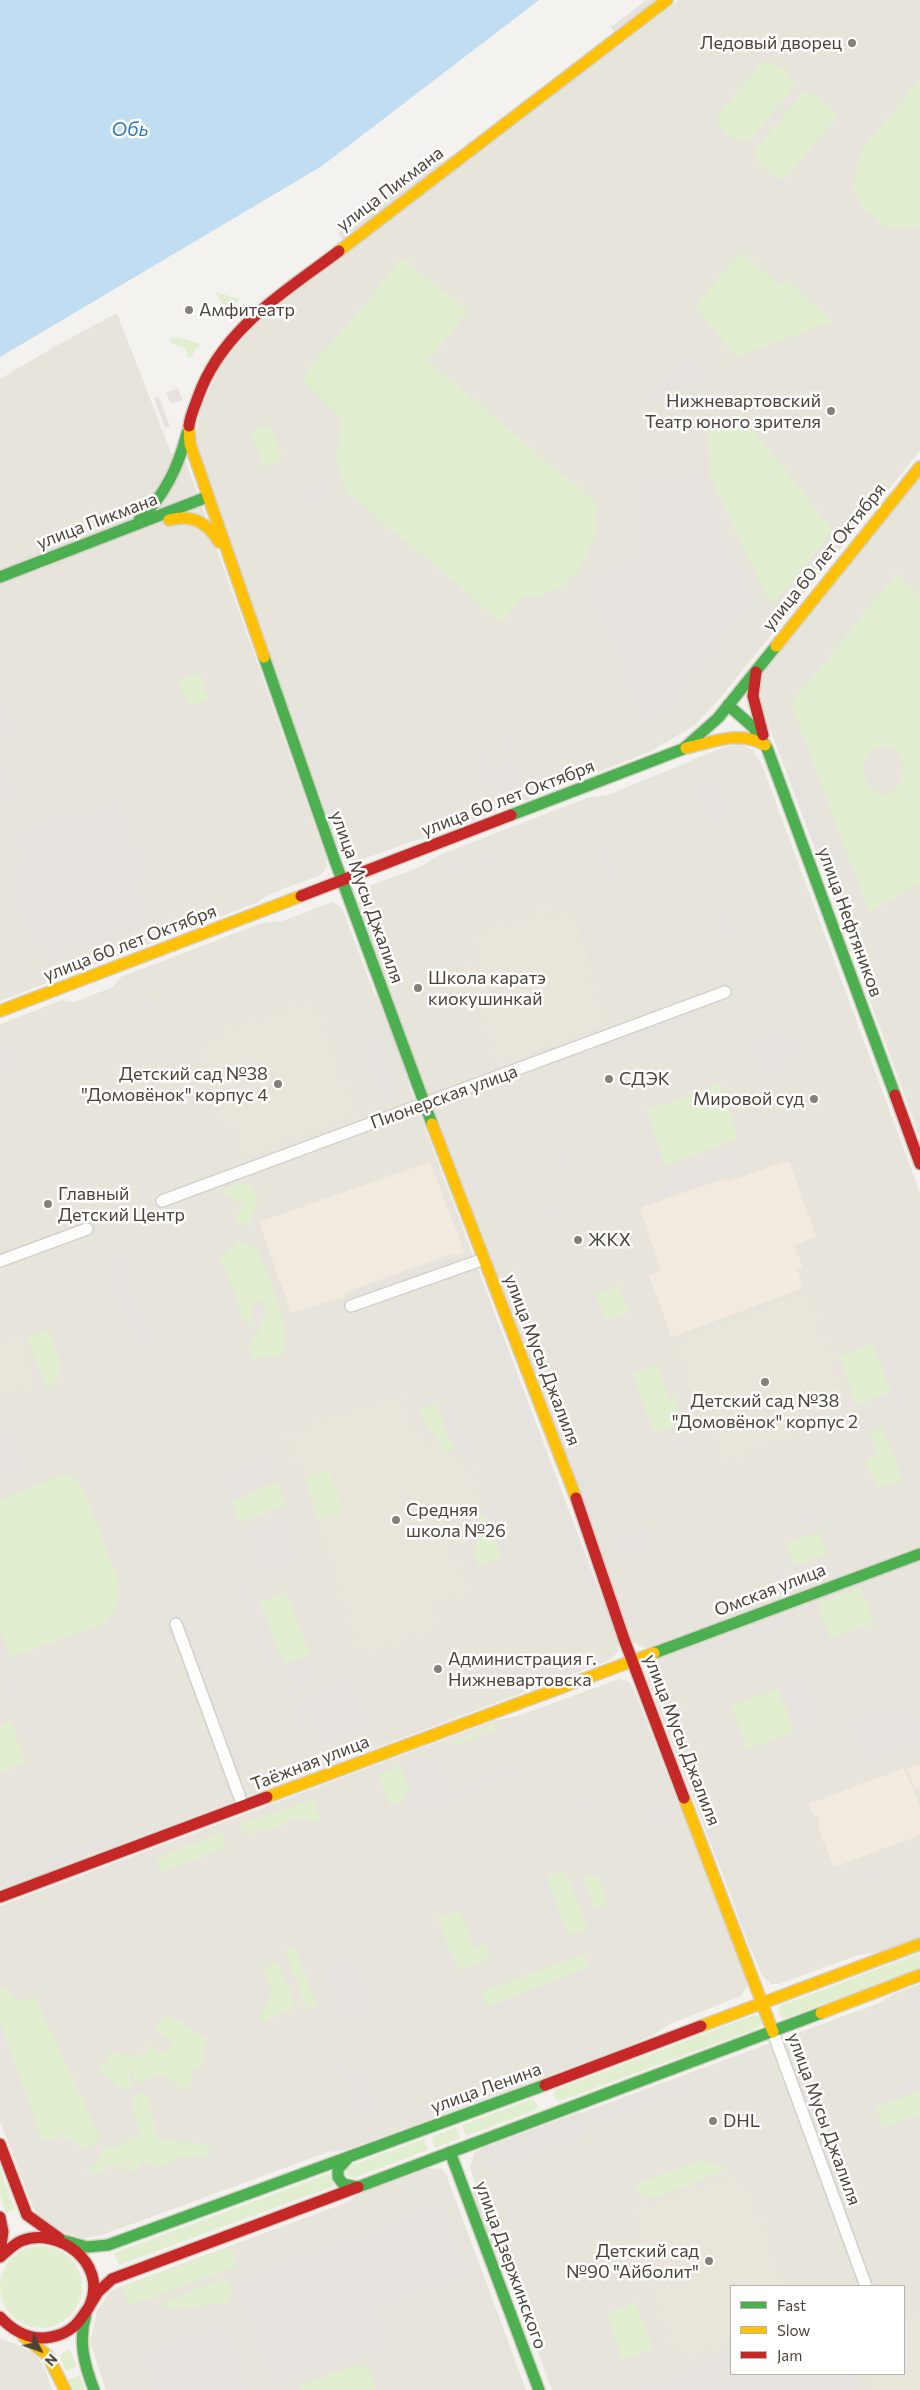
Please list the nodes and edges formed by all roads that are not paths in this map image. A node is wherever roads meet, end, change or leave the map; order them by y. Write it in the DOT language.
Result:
graph roads {
  1 [pos="667,0"];
  2 [pos="189,423"];
  3 [pos="190,444"];
  4 [pos="920,467"];
  5 [pos="207,497"];
  6 [pos="134,525"];
  7 [pos="231,560"];
  8 [pos="0,577"];
  9 [pos="758,666"];
  10 [pos="728,705"];
  11 [pos="768,748"];
  12 [pos="683,749"];
  13 [pos="342,880"];
  14 [pos="725,992"];
  15 [pos="0,1011"];
  16 [pos="424,1104"];
  17 [pos="920,1164"];
  18 [pos="162,1201"];
  19 [pos="87,1229"];
  20 [pos="484,1258"];
  21 [pos="0,1261"];
  22 [pos="351,1306"];
  23 [pos="920,1554"];
  24 [pos="176,1624"];
  25 [pos="632,1661"];
  26 [pos="243,1806"];
  27 [pos="0,1897"];
  28 [pos="920,1944"];
  29 [pos="920,1975"];
  30 [pos="763,2002"];
  31 [pos="774,2032"];
  32 [pos="545,2101"];
  33 [pos="0,2144"];
  34 [pos="450,2152"];
  35 [pos="347,2159"];
  36 [pos="357,2187"];
  37 [pos="0,2218"];
  38 [pos="62,2240"];
  39 [pos="0,2251"];
  40 [pos="0,2256"];
  41 [pos="866,2285"];
  42 [pos="87,2310"];
  43 [pos="0,2317"];
  44 [pos="0,2326"];
  45 [pos="17,2332"];
  46 [pos="65,2390"];
  47 [pos="94,2390"];
  48 [pos="538,2390"];
  1 -- 2 [label="main road, улица Пикмана"];
  2 -- 3 [label="main road, улица Пикмана"];
  2 -- 6 [label="main road"];
  3 -- 5 [label="main road, улица Мусы Джалиля"];
  4 -- 9 [label="main road, улица 60 лет Октября"];
  5 -- 6 [label="main road, улица Пикмана"];
  5 -- 7 [label="main road, улица Мусы Джалиля"];
  6 -- 7 [label="main road"];
  6 -- 8 [label="main road, улица Пикмана"];
  7 -- 13 [label="main road, улица Мусы Джалиля"];
  9 -- 10 [label="main road, улица 60 лет Октября"];
  9 -- 11 [label="main road"];
  10 -- 11 [label="main road, улица Нефтяников"];
  10 -- 12 [label="main road, улица 60 лет Октября"];
  11 -- 12 [label="main road"];
  11 -- 17 [label="main road, улица Нефтяников"];
  12 -- 13 [label="main road, улица 60 лет Октября"];
  13 -- 15 [label="main road, улица 60 лет Октября"];
  13 -- 16 [label="main road, улица Мусы Джалиля"];
  14 -- 16 [label="street, Пионерская улица"];
  16 -- 18 [label="street, Пионерская улица"];
  16 -- 20 [label="main road, улица Мусы Джалиля"];
  19 -- 21 [label="street"];
  20 -- 22 [label="street"];
  20 -- 25 [label="main road, улица Мусы Джалиля"];
  23 -- 25 [label="main road, Омская улица"];
  24 -- 26 [label="street"];
  25 -- 26 [label="main road, Таёжная улица"];
  25 -- 30 [label="main road, улица Мусы Джалиля"];
  26 -- 27 [label="main road, Таёжная улица"];
  28 -- 30 [label="main road, улица Ленина"];
  29 -- 31 [label="main road, улица Ленина"];
  30 -- 31 [label="main road, улица Мусы Джалиля"];
  30 -- 32 [label="main road, улица Ленина"];
  31 -- 32 [label="main road, улица Ленина"];
  31 -- 41 [label="street, улица Мусы Джалиля"];
  32 -- 34 [label="main road, улица Ленина"];
  32 -- 35 [label="main road, улица Ленина"];
  33 -- 38 [label="main road"];
  34 -- 36 [label="main road, улица Ленина"];
  34 -- 48 [label="main road, улица Дзержинского"];
  35 -- 36 [label="main road"];
  35 -- 38 [label="main road, улица Ленина"];
  36 -- 42 [label="main road, улица Ленина"];
  37 -- 39 [label="main road"];
  38 -- 40 [label="main road"];
  38 -- 42 [label="main road"];
  42 -- 45 [label="main road"];
  42 -- 47 [label="main road"];
  43 -- 45 [label="main road"];
  44 -- 45 [label="main road"];
  45 -- 46 [label="main road"];
}
